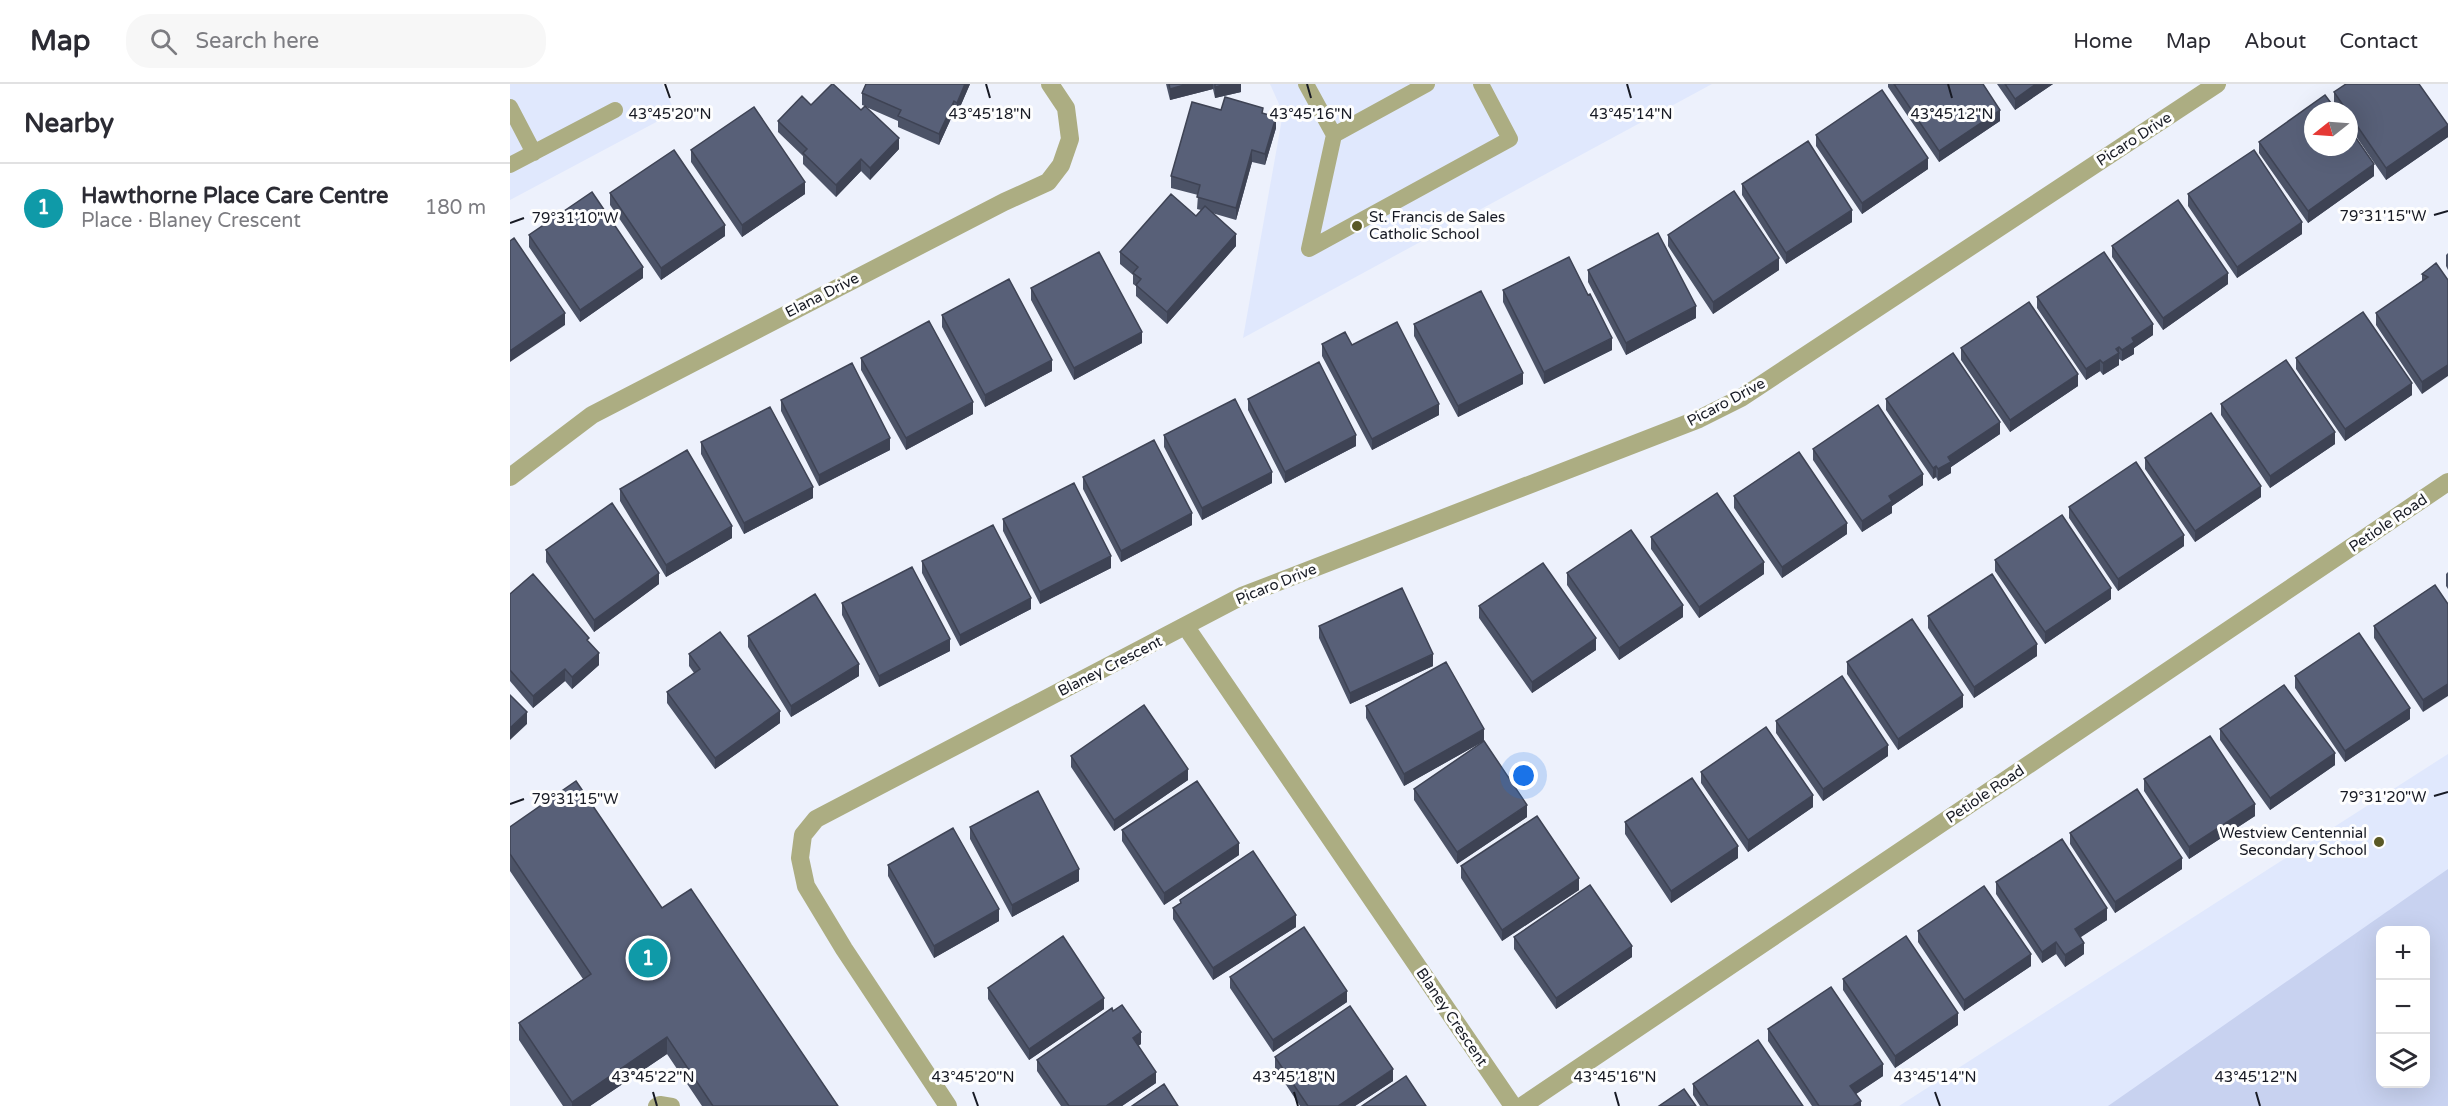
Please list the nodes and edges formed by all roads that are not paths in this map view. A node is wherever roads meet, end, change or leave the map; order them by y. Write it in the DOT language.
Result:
graph roads {
  1 [pos="1050,84"];
  2 [pos="1306,84"];
  3 [pos="1427,84"];
  4 [pos="1481,84"];
  5 [pos="2217,84"];
  6 [pos="510,107"];
  7 [pos="615,110"];
  8 [pos="1334,135"];
  9 [pos="534,153"];
  10 [pos="510,165"];
  11 [pos="510,477"];
  12 [pos="2448,482"];
  13 [pos="1186,627"];
  14 [pos="657,1106"];
  15 [pos="672,1106"];
  16 [pos="948,1106"];
  17 [pos="1513,1106"];
  18 [pos="1522,1106"];
  1 -- 11 [label="street, Elana Drive"];
  2 -- 8 [label="lane"];
  3 -- 8 [label="lane"];
  4 -- 8 [label="lane"];
  5 -- 13 [label="street, Picaro Drive"];
  6 -- 9 [label="lane"];
  7 -- 9 [label="lane"];
  9 -- 10 [label="lane"];
  12 -- 18 [label="street, Petiole Road"];
  13 -- 16 [label="street, Blaney Crescent"];
  13 -- 17 [label="street, Blaney Crescent"];
  14 -- 15 [label="lane"];
}
